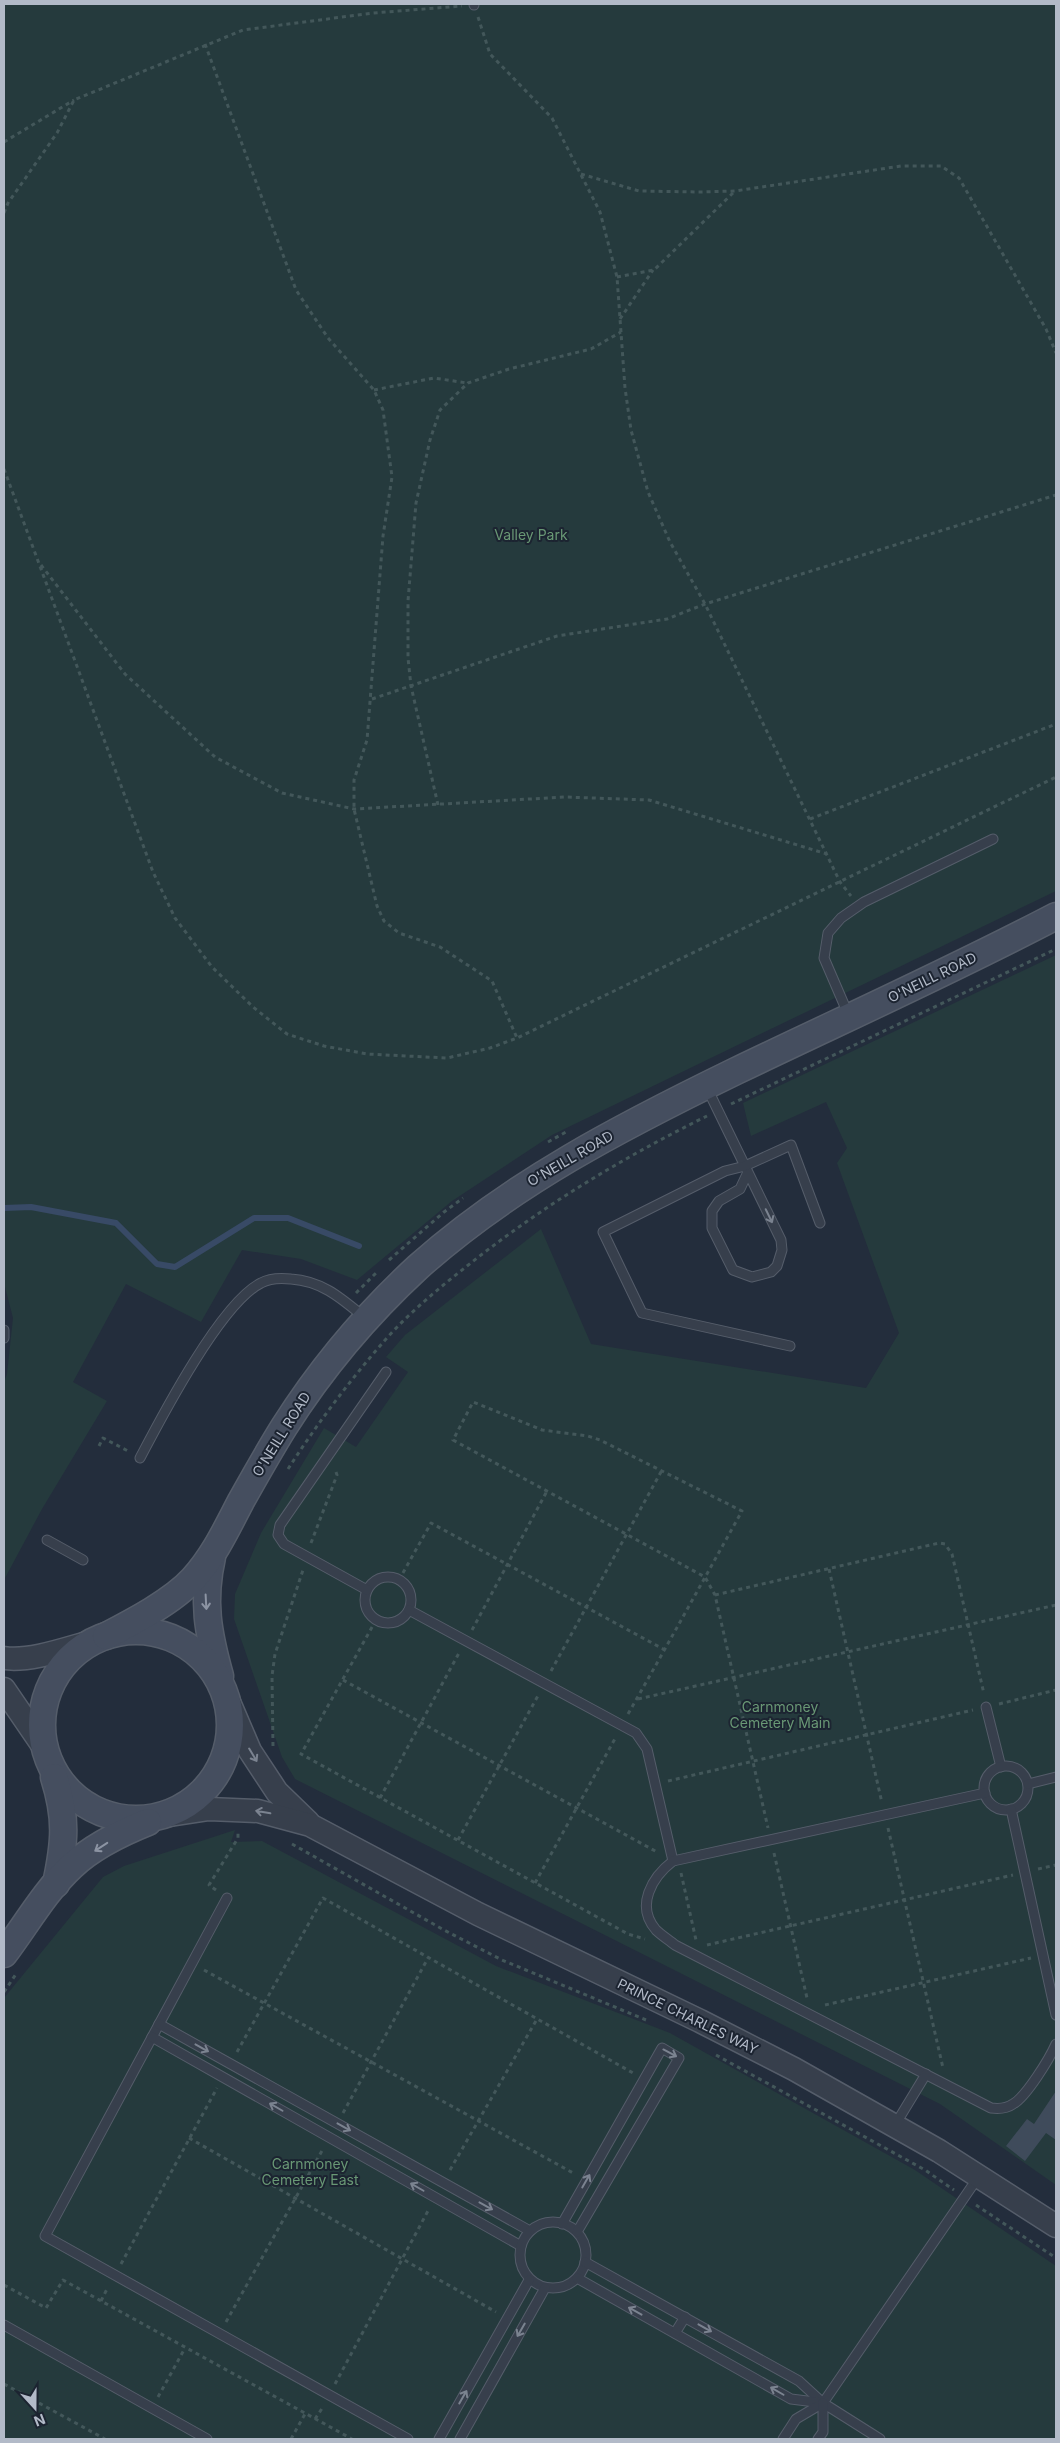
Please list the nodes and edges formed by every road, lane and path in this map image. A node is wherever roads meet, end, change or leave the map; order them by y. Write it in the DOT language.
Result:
graph roads {
  1 [pos="474,4"];
  2 [pos="205,44"];
  3 [pos="74,100"];
  4 [pos="4,142"];
  5 [pos="580,174"];
  6 [pos="735,191"];
  7 [pos="4,213"];
  8 [pos="654,270"];
  9 [pos="617,277"];
  10 [pos="620,318"];
  11 [pos="621,332"];
  12 [pos="1056,353"];
  13 [pos="468,383"];
  14 [pos="374,390"];
  15 [pos="4,469"];
  16 [pos="1056,495"];
  17 [pos="38,561"];
  18 [pos="705,604"];
  19 [pos="411,686"];
  20 [pos="372,699"];
  21 [pos="1056,724"];
  22 [pos="1056,777"];
  23 [pos="438,806"];
  24 [pos="354,809"];
  25 [pos="810,819"];
  26 [pos="993,839"];
  27 [pos="827,854"];
  28 [pos="840,882"];
  29 [pos="857,907"];
  30 [pos="1056,916"];
  31 [pos="1056,948"];
  32 [pos="849,1016"];
  33 [pos="517,1038"];
  34 [pos="706,1086"];
  35 [pos="719,1110"];
  36 [pos="746,1169"];
  37 [pos="820,1223"];
  38 [pos="366,1319"];
  39 [pos="4,1330"];
  40 [pos="4,1338"];
  41 [pos="790,1346"];
  42 [pos="386,1372"];
  43 [pos="99,1446"];
  44 [pos="331,1452"];
  45 [pos="140,1458"];
  46 [pos="662,1470"];
  47 [pos="285,1474"];
  48 [pos="627,1534"];
  49 [pos="47,1540"];
  50 [pos="310,1547"];
  51 [pos="213,1554"];
  52 [pos="83,1560"];
  53 [pos="303,1569"];
  54 [pos="705,1577"];
  55 [pos="399,1580"];
  56 [pos="367,1590"];
  57 [pos="715,1595"];
  58 [pos="1056,1605"];
  59 [pos="587,1607"];
  60 [pos="409,1610"];
  61 [pos="376,1620"];
  62 [pos="968,1624"];
  63 [pos="100,1638"];
  64 [pos="665,1650"];
  65 [pos="4,1658"];
  66 [pos="734,1677"];
  67 [pos="343,1680"];
  68 [pos="544,1684"];
  69 [pos="4,1690"];
  70 [pos="1056,1690"];
  71 [pos="225,1693"];
  72 [pos="637,1699"];
  73 [pos="986,1706"];
  74 [pos="622,1726"];
  75 [pos="267,1744"];
  76 [pos="48,1758"];
  77 [pos="753,1761"];
  78 [pos="499,1766"];
  79 [pos="1001,1767"];
  80 [pos="1056,1777"];
  81 [pos="655,1784"];
  82 [pos="1028,1784"];
  83 [pos="985,1793"];
  84 [pos="576,1808"];
  85 [pos="1011,1809"];
  86 [pos="161,1816"];
  87 [pos="310,1825"];
  88 [pos="238,1838"];
  89 [pos="286,1840"];
  90 [pos="458,1840"];
  91 [pos="771,1840"];
  92 [pos="676,1861"];
  93 [pos="1056,1865"];
  94 [pos="1024,1872"];
  95 [pos="536,1883"];
  96 [pos="56,1884"];
  97 [pos="227,1898"];
  98 [pos="791,1926"];
  99 [pos="647,1940"];
  100 [pos="4,1954"];
  101 [pos="1043,1955"];
  102 [pos="192,1963"];
  103 [pos="264,2002"];
  104 [pos="810,2012"];
  105 [pos="1056,2015"];
  106 [pos="537,2019"];
  107 [pos="652,2023"];
  108 [pos="159,2024"];
  109 [pos="152,2037"];
  110 [pos="1056,2044"];
  111 [pos="707,2050"];
  112 [pos="230,2064"];
  113 [pos="926,2074"];
  114 [pos="223,2077"];
  115 [pos="644,2080"];
  116 [pos="478,2120"];
  117 [pos="894,2126"];
  118 [pos="189,2138"];
  119 [pos="979,2176"];
  120 [pos="586,2180"];
  121 [pos="443,2182"];
  122 [pos="964,2197"];
  123 [pos="435,2198"];
  124 [pos="562,2224"];
  125 [pos="1056,2226"];
  126 [pos="530,2231"];
  127 [pos="577,2232"];
  128 [pos="521,2246"];
  129 [pos="401,2258"];
  130 [pos="1056,2258"];
  131 [pos="586,2262"];
  132 [pos="115,2275"];
  133 [pos="578,2278"];
  134 [pos="529,2280"];
  135 [pos="4,2284"];
  136 [pos="545,2288"];
  137 [pos="685,2317"];
  138 [pos="508,2318"];
  139 [pos="4,2325"];
  140 [pos="675,2333"];
  141 [pos="186,2348"];
  142 [pos="4,2384"];
  143 [pos="330,2395"];
  144 [pos="823,2403"];
  145 [pos="152,2408"];
  146 [pos="305,2414"];
  147 [pos="316,2419"];
  148 [pos="105,2439"];
  149 [pos="207,2439"];
  150 [pos="291,2439"];
  151 [pos="352,2439"];
  152 [pos="408,2439"];
  153 [pos="439,2439"];
  154 [pos="460,2439"];
  155 [pos="783,2439"];
  156 [pos="818,2439"];
  157 [pos="880,2439"];
  1 -- 2 [label="path"];
  1 -- 5 [label="path"];
  2 -- 3 [label="path"];
  2 -- 14 [label="path"];
  3 -- 4 [label="path"];
  3 -- 7 [label="path"];
  5 -- 6 [label="path"];
  5 -- 9 [label="path"];
  6 -- 8 [label="path"];
  6 -- 12 [label="path"];
  8 -- 9 [label="path"];
  8 -- 10 [label="path"];
  9 -- 10 [label="path"];
  10 -- 11 [label="path"];
  11 -- 13 [label="path"];
  11 -- 18 [label="path"];
  13 -- 14 [label="path"];
  13 -- 19 [label="path"];
  14 -- 20 [label="path"];
  15 -- 17 [label="path"];
  16 -- 18 [label="path"];
  17 -- 24 [label="path"];
  17 -- 33 [label="path"];
  18 -- 19 [label="path"];
  18 -- 25 [label="path"];
  19 -- 20 [label="path"];
  19 -- 23 [label="path"];
  20 -- 24 [label="path"];
  21 -- 25 [label="path"];
  22 -- 28 [label="path"];
  23 -- 24 [label="path"];
  23 -- 27 [label="path"];
  24 -- 33 [label="path"];
  25 -- 27 [label="path"];
  26 -- 29 [label="lane"];
  27 -- 28 [label="path"];
  28 -- 29 [label="path"];
  28 -- 33 [label="path"];
  29 -- 32 [label="lane"];
  30 -- 32 [label="main road, O'NEILL ROAD"];
  31 -- 35 [label="path"];
  32 -- 34 [label="main road, O'NEILL ROAD"];
  34 -- 35 [label="lane"];
  34 -- 38 [label="main road, O'NEILL ROAD"];
  35 -- 36 [label="lane"];
  35 -- 47 [label="path"];
  36 -- 36 [label="lane, one-way"];
  36 -- 37 [label="lane"];
  36 -- 41 [label="lane"];
  38 -- 45 [label="lane"];
  38 -- 51 [label="main road, O'NEILL ROAD"];
  39 -- 40 [label="lane"];
  42 -- 44 [label="lane"];
  43 -- 45 [label="path"];
  44 -- 50 [label="path"];
  44 -- 56 [label="lane"];
  46 -- 48 [label="path"];
  46 -- 48 [label="path"];
  46 -- 54 [label="path"];
  48 -- 54 [label="path"];
  48 -- 59 [label="path"];
  49 -- 52 [label="lane"];
  51 -- 63 [label="main road, O'NEILL ROAD"];
  51 -- 71 [label="main road, O'NEILL ROAD, one-way"];
  53 -- 75 [label="path"];
  54 -- 57 [label="path"];
  54 -- 64 [label="path"];
  55 -- 56 [label="lane"];
  55 -- 59 [label="path"];
  55 -- 60 [label="lane"];
  56 -- 61 [label="lane"];
  57 -- 62 [label="path"];
  57 -- 66 [label="path"];
  58 -- 62 [label="path"];
  59 -- 64 [label="path"];
  59 -- 68 [label="path"];
  60 -- 61 [label="lane"];
  60 -- 68 [label="lane"];
  61 -- 67 [label="path"];
  62 -- 66 [label="path"];
  62 -- 73 [label="path"];
  63 -- 65 [label="street"];
  63 -- 71 [label="main road"];
  63 -- 76 [label="main road, O'NEILL ROAD"];
  64 -- 72 [label="path"];
  66 -- 72 [label="path"];
  66 -- 77 [label="path"];
  67 -- 78 [label="path"];
  67 -- 90 [label="path"];
  68 -- 74 [label="lane"];
  68 -- 78 [label="path"];
  69 -- 76 [label="street"];
  70 -- 73 [label="path"];
  71 -- 86 [label="main road, O'NEILL ROAD"];
  71 -- 87 [label="street, PRINCE CHARLES WAY, one-way"];
  72 -- 74 [label="path"];
  73 -- 77 [label="path"];
  73 -- 79 [label="lane"];
  74 -- 81 [label="lane"];
  74 -- 84 [label="path"];
  76 -- 86 [label="main road"];
  76 -- 96 [label="main road"];
  77 -- 81 [label="path"];
  77 -- 91 [label="path"];
  78 -- 84 [label="path"];
  78 -- 90 [label="path"];
  79 -- 82 [label="lane"];
  79 -- 83 [label="lane"];
  80 -- 82 [label="lane"];
  81 -- 92 [label="lane"];
  82 -- 85 [label="lane"];
  83 -- 85 [label="lane"];
  83 -- 91 [label="lane"];
  84 -- 92 [label="path"];
  84 -- 95 [label="path"];
  85 -- 94 [label="lane"];
  87 -- 86 [label="street, PRINCE CHARLES WAY, one-way"];
  86 -- 96 [label="main road, one-way"];
  87 -- 117 [label="street, PRINCE CHARLES WAY"];
  88 -- 97 [label="path"];
  89 -- 107 [label="path"];
  90 -- 95 [label="path"];
  91 -- 92 [label="lane"];
  91 -- 98 [label="path"];
  92 -- 98 [label="path"];
  92 -- 104 [label="lane"];
  93 -- 94 [label="path"];
  94 -- 98 [label="path"];
  94 -- 101 [label="lane"];
  95 -- 99 [label="path"];
  96 -- 100 [label="main road"];
  97 -- 102 [label="lane"];
  98 -- 104 [label="path"];
  101 -- 104 [label="path"];
  101 -- 105 [label="lane"];
  102 -- 103 [label="path"];
  102 -- 108 [label="lane"];
  103 -- 106 [label="path"];
  103 -- 112 [label="path"];
  103 -- 116 [label="path"];
  104 -- 113 [label="lane"];
  106 -- 115 [label="path"];
  106 -- 116 [label="path"];
  108 -- 109 [label="lane"];
  108 -- 112 [label="lane, one-way"];
  109 -- 114 [label="lane"];
  109 -- 132 [label="lane"];
  110 -- 113 [label="lane"];
  111 -- 122 [label="path"];
  112 -- 121 [label="lane, one-way"];
  113 -- 117 [label="lane"];
  114 -- 118 [label="path"];
  123 -- 114 [label="lane, one-way"];
  115 -- 120 [label="lane"];
  115 -- 127 [label="lane, one-way"];
  116 -- 120 [label="path"];
  116 -- 121 [label="path"];
  117 -- 119 [label="street, PRINCE CHARLES WAY"];
  118 -- 129 [label="path"];
  118 -- 132 [label="path"];
  119 -- 122 [label="lane"];
  119 -- 125 [label="street, PRINCE CHARLES WAY"];
  124 -- 120 [label="lane, one-way"];
  121 -- 126 [label="lane, one-way"];
  122 -- 130 [label="path"];
  122 -- 144 [label="lane"];
  123 -- 128 [label="lane"];
  123 -- 129 [label="path"];
  124 -- 126 [label="lane"];
  124 -- 127 [label="lane"];
  126 -- 128 [label="lane"];
  127 -- 131 [label="lane"];
  128 -- 134 [label="lane"];
  129 -- 138 [label="path"];
  129 -- 143 [label="path"];
  131 -- 133 [label="lane"];
  131 -- 137 [label="lane"];
  132 -- 143 [label="lane"];
  133 -- 136 [label="lane"];
  140 -- 133 [label="lane, one-way"];
  134 -- 136 [label="lane"];
  134 -- 138 [label="lane"];
  135 -- 141 [label="path"];
  136 -- 154 [label="lane, one-way"];
  137 -- 140 [label="lane"];
  137 -- 144 [label="lane, one-way"];
  153 -- 138 [label="lane, one-way"];
  139 -- 145 [label="lane"];
  144 -- 140 [label="lane, one-way"];
  141 -- 145 [label="path"];
  141 -- 146 [label="path"];
  142 -- 148 [label="path"];
  143 -- 147 [label="path"];
  143 -- 152 [label="lane"];
  144 -- 155 [label="lane"];
  144 -- 156 [label="lane"];
  144 -- 157 [label="lane"];
  145 -- 149 [label="lane"];
  146 -- 147 [label="path"];
  146 -- 150 [label="path"];
  147 -- 151 [label="path"];
}
